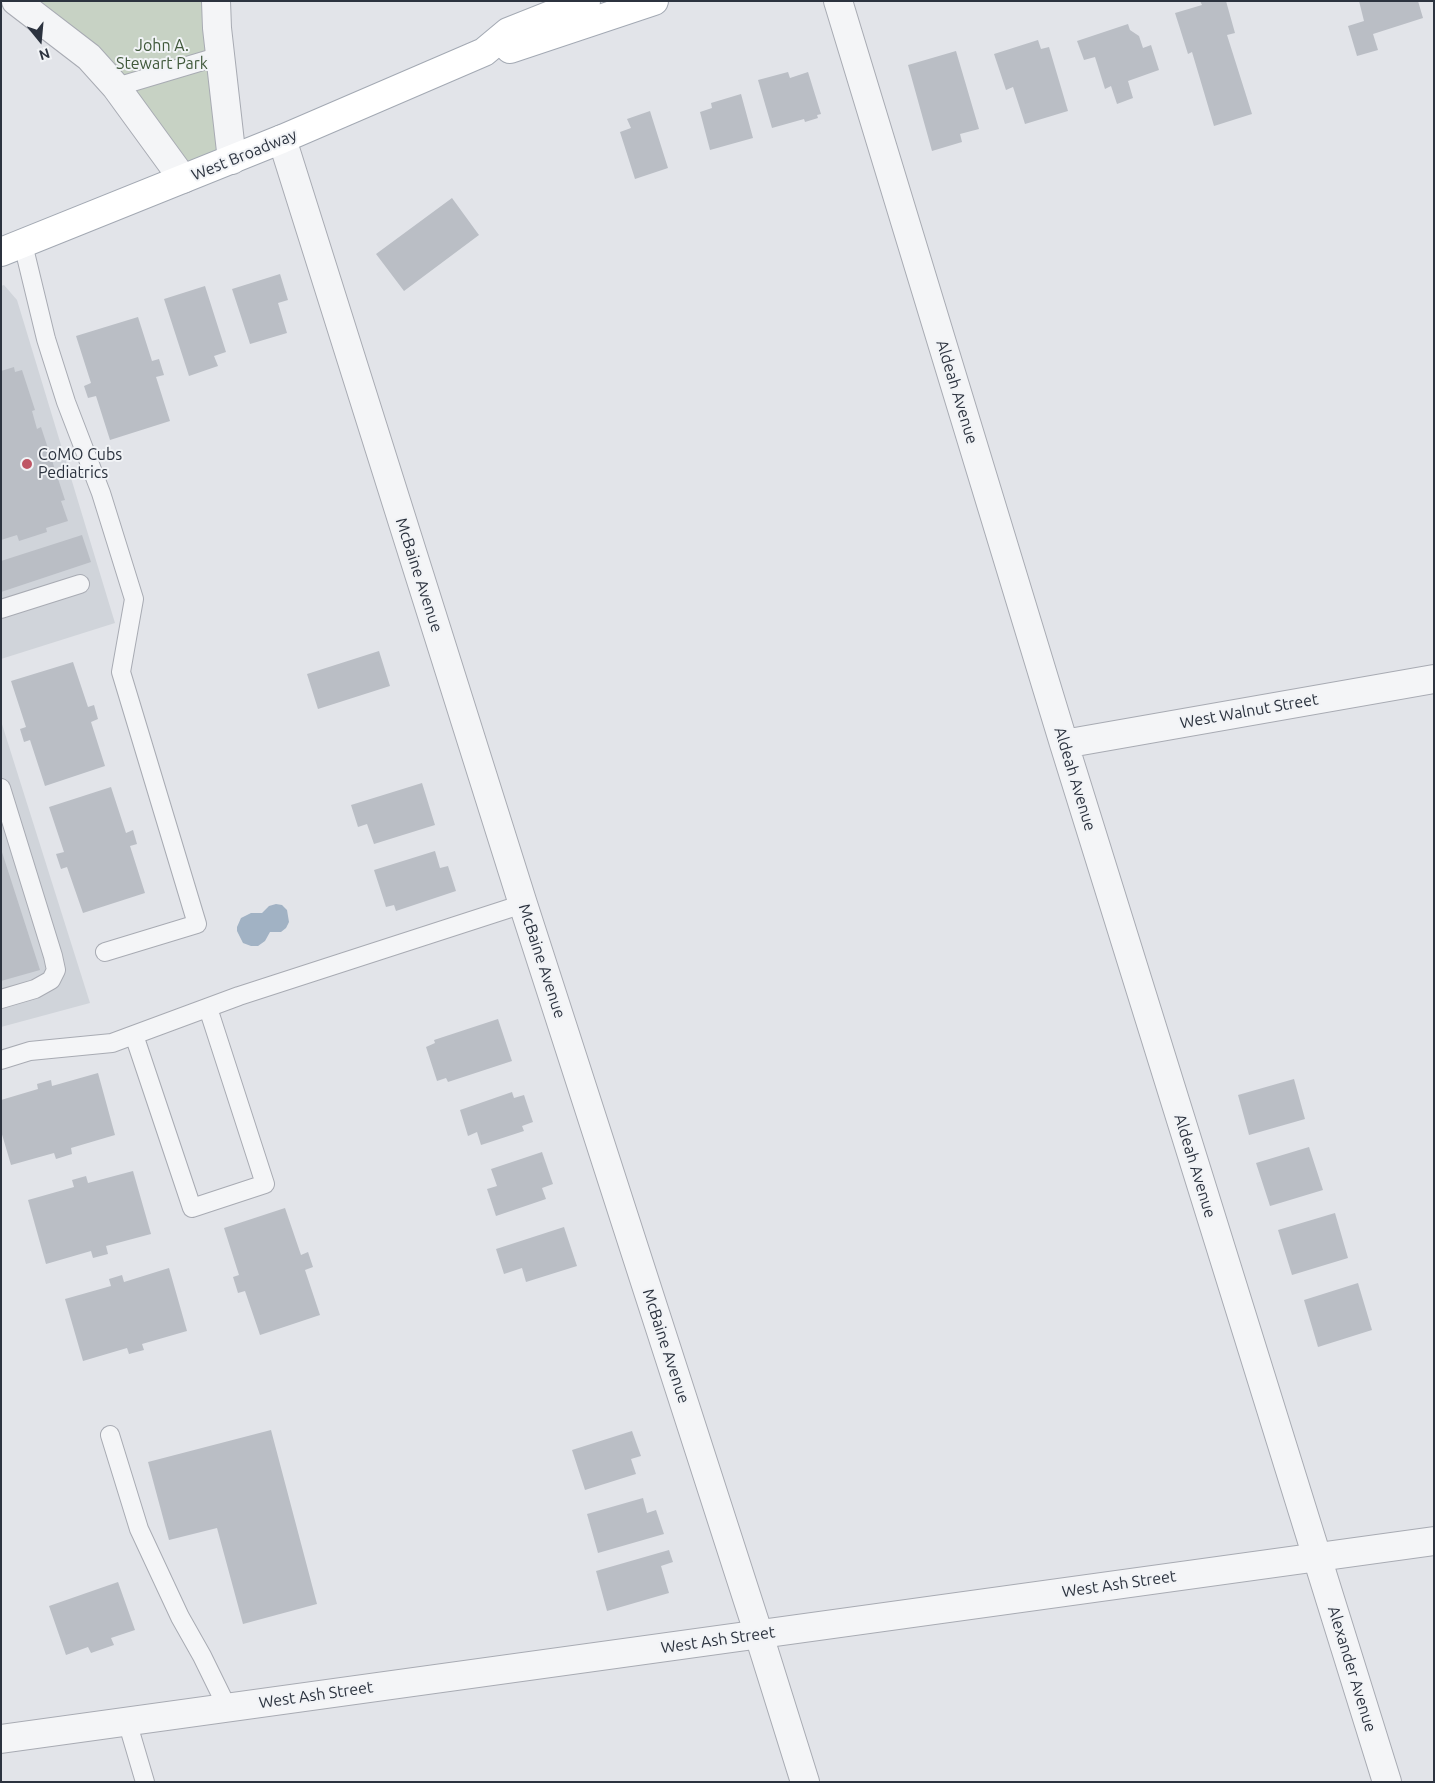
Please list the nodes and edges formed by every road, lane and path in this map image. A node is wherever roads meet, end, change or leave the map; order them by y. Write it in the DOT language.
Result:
graph roads {
  1 [pos="16,1"];
  2 [pos="216,1"];
  3 [pos="586,1"];
  4 [pos="654,1"];
  5 [pos="838,1"];
  6 [pos="484,52"];
  7 [pos="220,56"];
  8 [pos="116,87"];
  9 [pos="282,139"];
  10 [pos="232,160"];
  11 [pos="183,180"];
  12 [pos="12,248"];
  13 [pos="80,584"];
  14 [pos="1,609"];
  15 [pos="1434,679"];
  16 [pos="1064,744"];
  17 [pos="1,788"];
  18 [pos="523,904"];
  19 [pos="105,952"];
  20 [pos="1,999"];
  21 [pos="208,1008"];
  22 [pos="134,1035"];
  23 [pos="1,1060"];
  24 [pos="110,1436"];
  25 [pos="1434,1541"];
  26 [pos="1316,1556"];
  27 [pos="759,1635"];
  28 [pos="227,1707"];
  29 [pos="127,1721"];
  30 [pos="1,1739"];
  31 [pos="145,1782"];
  32 [pos="805,1782"];
  33 [pos="1387,1782"];
  1 -- 8 [label="street"];
  2 -- 7 [label="street"];
  3 -- 6 [label="main road, West Broadway"];
  4 -- 6 [label="main road, West Broadway"];
  5 -- 16 [label="street, Aldeah Avenue"];
  6 -- 9 [label="main road, West Broadway"];
  7 -- 8 [label="lane"];
  7 -- 10 [label="street"];
  8 -- 11 [label="street"];
  9 -- 10 [label="main road, West Broadway"];
  9 -- 18 [label="street, McBaine Avenue"];
  10 -- 11 [label="main road, West Broadway"];
  11 -- 12 [label="main road, West Broadway"];
  12 -- 19 [label="lane"];
  13 -- 14 [label="lane"];
  15 -- 16 [label="street, West Walnut Street"];
  16 -- 26 [label="street, Aldeah Avenue"];
  17 -- 20 [label="lane"];
  18 -- 21 [label="lane"];
  18 -- 27 [label="street, McBaine Avenue"];
  21 -- 22 [label="lane"];
  21 -- 22 [label="lane"];
  22 -- 23 [label="lane"];
  24 -- 28 [label="lane"];
  25 -- 26 [label="street, West Ash Street"];
  26 -- 27 [label="street, West Ash Street"];
  26 -- 33 [label="street, Alexander Avenue"];
  27 -- 28 [label="street, West Ash Street"];
  27 -- 32 [label="street, McBaine Avenue"];
  28 -- 29 [label="street, West Ash Street"];
  29 -- 30 [label="street, West Ash Street"];
  29 -- 31 [label="lane"];
}
